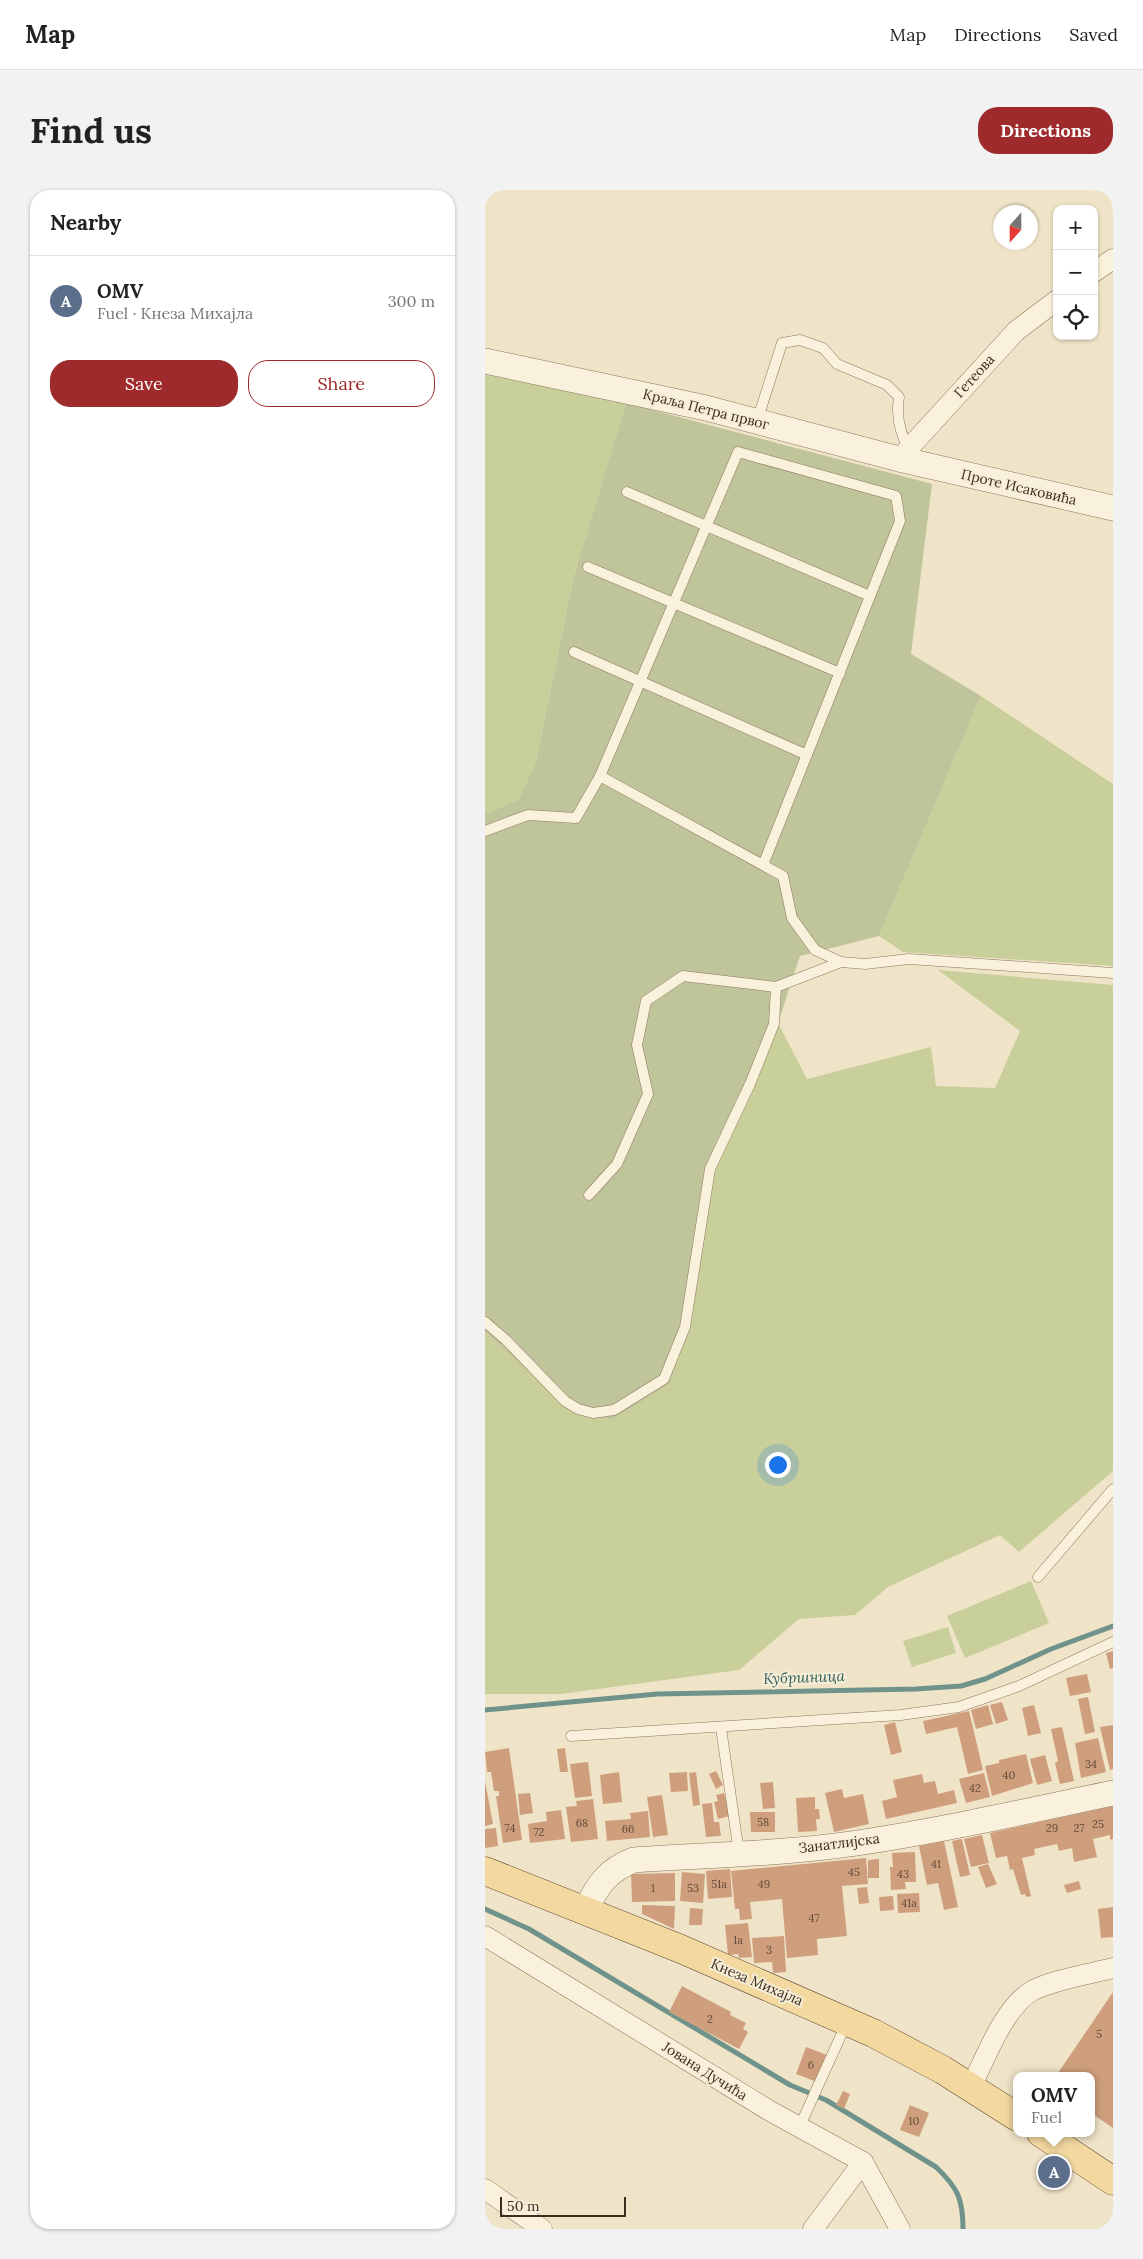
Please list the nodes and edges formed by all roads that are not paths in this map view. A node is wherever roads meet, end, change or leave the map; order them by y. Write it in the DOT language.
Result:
graph roads {
  1 [pos="1113,259"];
  2 [pos="1098,269"];
  3 [pos="1053,303"];
  4 [pos="485,361"];
  5 [pos="757,421"];
  6 [pos="911,458"];
  7 [pos="627,492"];
  8 [pos="1113,508"];
  9 [pos="705,527"];
  10 [pos="588,567"];
  11 [pos="870,596"];
  12 [pos="673,602"];
  13 [pos="573,652"];
  14 [pos="839,673"];
  15 [pos="640,680"];
  16 [pos="807,755"];
  17 [pos="600,776"];
  18 [pos="485,830"];
  19 [pos="763,865"];
  20 [pos="841,962"];
  21 [pos="1113,973"];
  22 [pos="776,987"];
  23 [pos="589,1195"];
  24 [pos="485,1322"];
  25 [pos="1113,1489"];
  26 [pos="1038,1577"];
  27 [pos="1113,1642"];
  28 [pos="721,1728"];
  29 [pos="571,1736"];
  30 [pos="1113,1793"];
  31 [pos="739,1853"];
  32 [pos="485,1871"];
  33 [pos="586,1910"];
  34 [pos="485,1936"];
  35 [pos="1113,1968"];
  36 [pos="847,2021"];
  37 [pos="971,2087"];
  38 [pos="1013,2114"];
  39 [pos="804,2120"];
  40 [pos="1047,2137"];
  41 [pos="863,2162"];
  42 [pos="1112,2181"];
  43 [pos="485,2189"];
  44 [pos="542,2229"];
  45 [pos="813,2229"];
  46 [pos="900,2229"];
  1 -- 2 [label="street"];
  3 -- 6 [label="street, Гетеова"];
  4 -- 5 [label="street, Краља Петра првог"];
  5 -- 6 [label="street, Краља Петра првог"];
  5 -- 6 [label="lane"];
  6 -- 8 [label="street, Проте Исаковића"];
  7 -- 9 [label="lane"];
  9 -- 11 [label="lane"];
  9 -- 11 [label="lane"];
  9 -- 12 [label="lane"];
  10 -- 12 [label="lane"];
  11 -- 14 [label="lane"];
  12 -- 14 [label="lane"];
  12 -- 15 [label="lane"];
  13 -- 15 [label="lane"];
  14 -- 16 [label="lane"];
  15 -- 16 [label="lane"];
  15 -- 17 [label="lane"];
  16 -- 19 [label="lane"];
  17 -- 18 [label="lane"];
  17 -- 19 [label="lane"];
  19 -- 20 [label="lane"];
  20 -- 21 [label="lane"];
  20 -- 22 [label="lane"];
  22 -- 23 [label="lane"];
  22 -- 24 [label="lane"];
  25 -- 26 [label="lane"];
  27 -- 28 [label="lane"];
  28 -- 29 [label="lane"];
  28 -- 31 [label="lane"];
  30 -- 31 [label="street, Занатлијска"];
  31 -- 33 [label="street, Занатлијска"];
  32 -- 33 [label="main road, Кнеза Михајла"];
  33 -- 36 [label="main road, Кнеза Михајла"];
  34 -- 39 [label="street, Јована Дучића"];
  35 -- 37 [label="street"];
  36 -- 37 [label="main road, Кнеза Михајла"];
  36 -- 39 [label="lane"];
  37 -- 38 [label="main road, Кнеза Михајла"];
  39 -- 41 [label="street, Јована Дучића"];
  40 -- 42 [label="main road"];
  41 -- 45 [label="street"];
  41 -- 46 [label="street"];
  43 -- 44 [label="street"];
}
